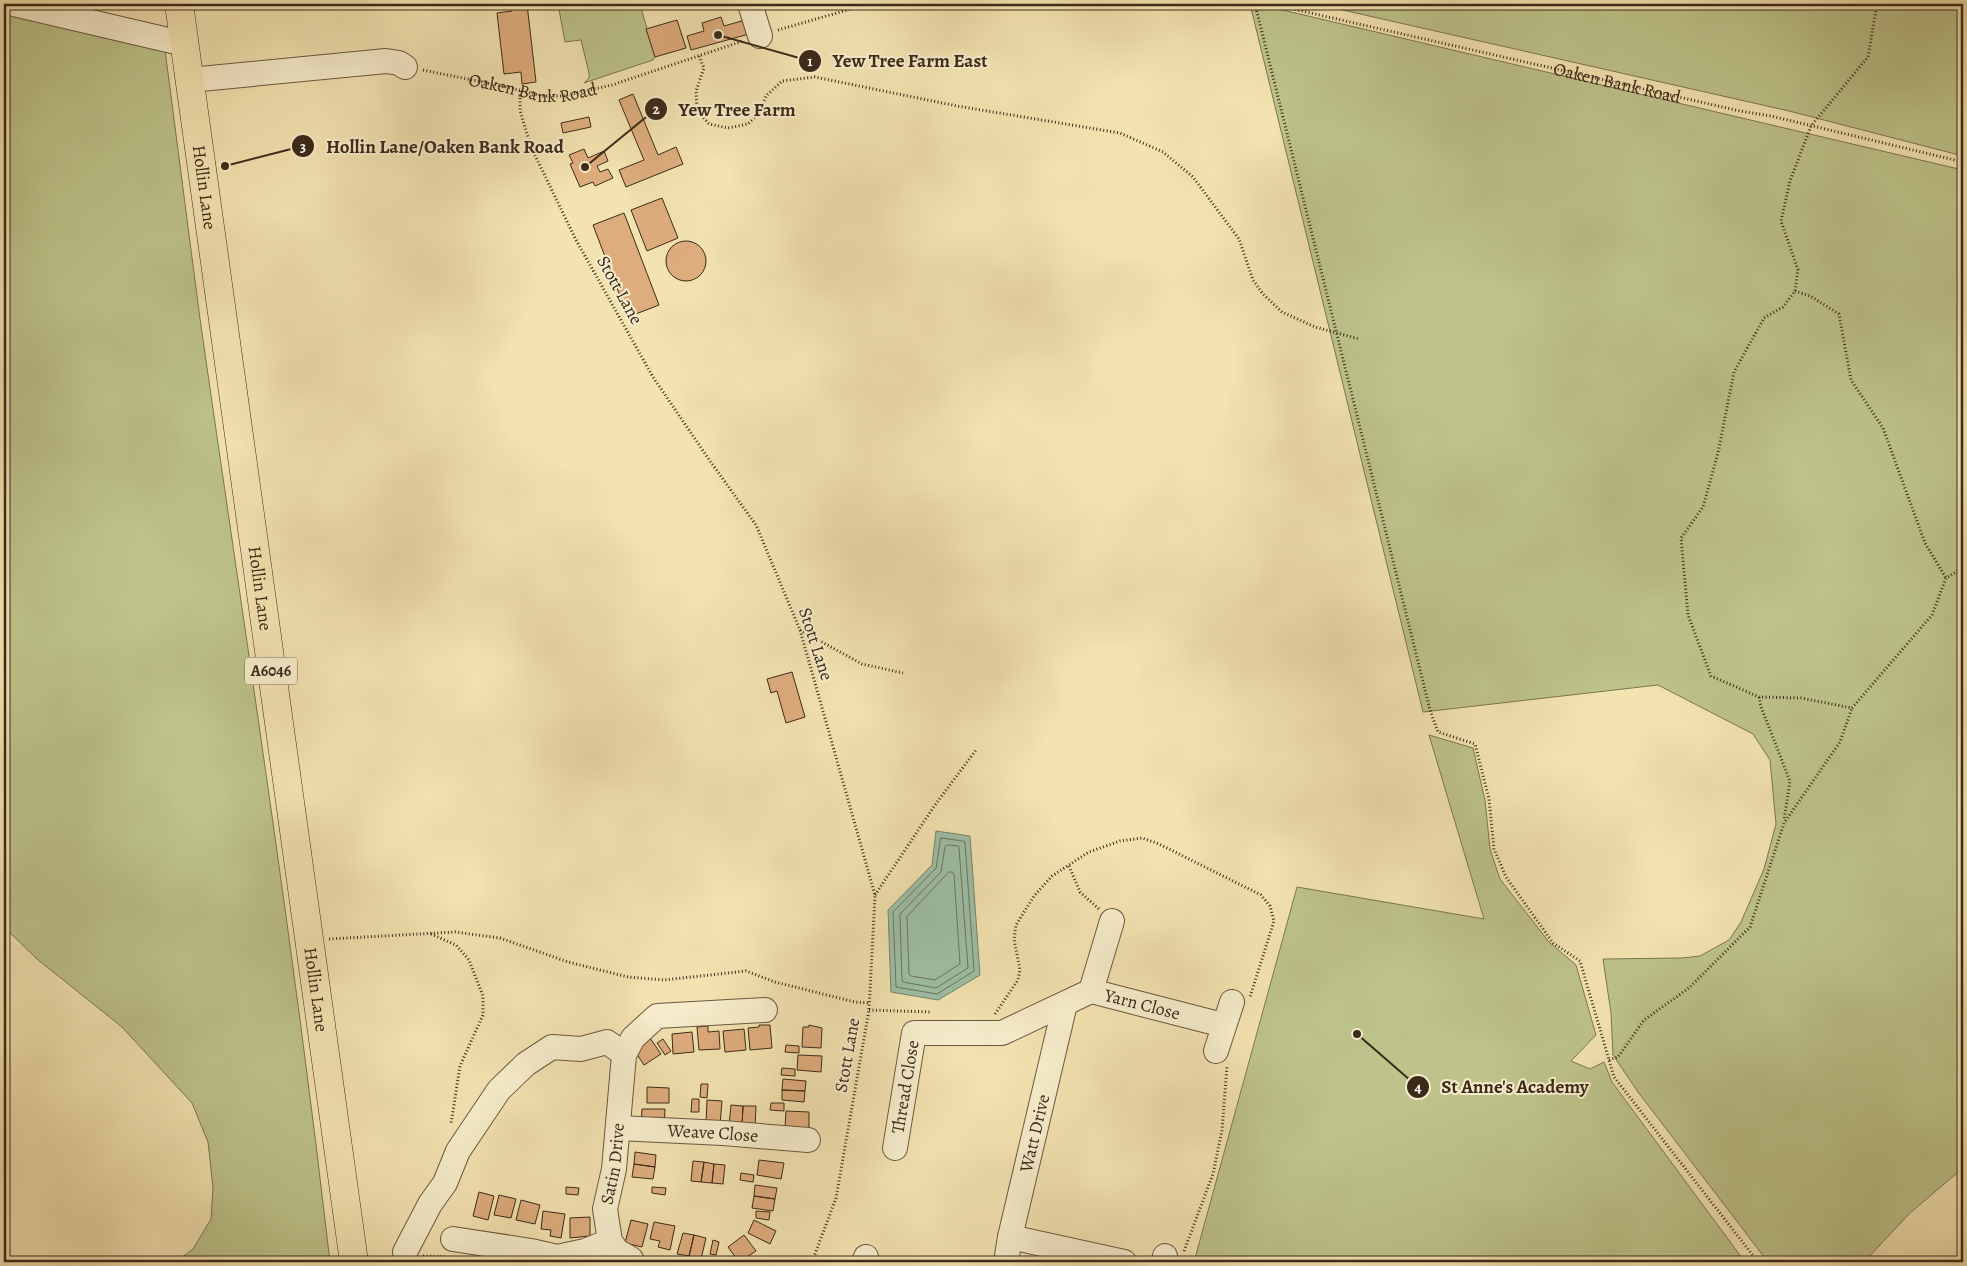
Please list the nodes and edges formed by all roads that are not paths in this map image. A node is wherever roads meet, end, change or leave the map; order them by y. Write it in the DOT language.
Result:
graph roads {
  1 [pos="14,4"];
  2 [pos="180,4"];
  3 [pos="750,4"];
  4 [pos="760,36"];
  5 [pos="185,44"];
  6 [pos="405,67"];
  7 [pos="190,80"];
  8 [pos="1112,921"];
  9 [pos="1091,991"];
  10 [pos="1232,1002"];
  11 [pos="1066,1004"];
  12 [pos="765,1010"];
  13 [pos="1223,1025"];
  14 [pos="1216,1051"];
  15 [pos="624,1054"];
  16 [pos="618,1128"];
  17 [pos="808,1140"];
  18 [pos="895,1148"];
  19 [pos="1010,1237"];
  20 [pos="453,1239"];
  21 [pos="610,1241"];
  22 [pos="412,1250"];
  23 [pos="635,1261"];
  24 [pos="354,1262"];
  25 [pos="1006,1262"];
  26 [pos="1124,1262"];
  1 -- 5 [label="street"];
  2 -- 5 [label="main road, Hollin Lane / A6046"];
  3 -- 4 [label="street"];
  5 -- 7 [label="main road, Hollin Lane / A6046"];
  6 -- 7 [label="street"];
  7 -- 24 [label="main road, Hollin Lane / A6046"];
  8 -- 9 [label="street"];
  9 -- 11 [label="street, Yarn Close"];
  9 -- 13 [label="street, Yarn Close"];
  10 -- 13 [label="street"];
  11 -- 18 [label="street, Thread Close"];
  11 -- 19 [label="street, Watt Drive"];
  12 -- 15 [label="street, Satin Drive"];
  13 -- 14 [label="street"];
  15 -- 16 [label="street, Satin Drive"];
  15 -- 22 [label="street"];
  16 -- 17 [label="street, Weave Close"];
  16 -- 21 [label="street, Satin Drive"];
  19 -- 25 [label="street, Watt Drive"];
  19 -- 26 [label="street"];
  20 -- 21 [label="street"];
  21 -- 23 [label="street"];
}
